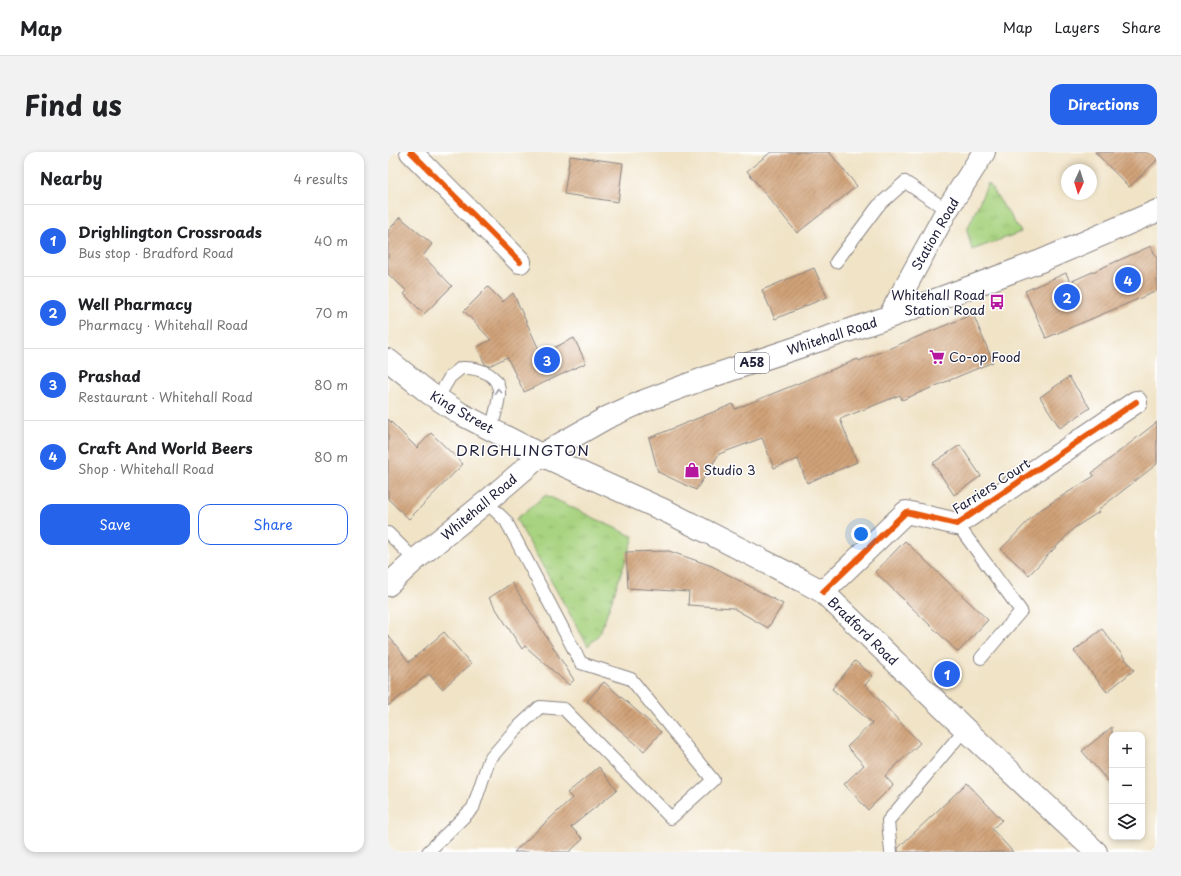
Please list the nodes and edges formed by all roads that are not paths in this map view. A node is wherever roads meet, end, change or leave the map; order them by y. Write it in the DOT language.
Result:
graph roads {
  1 [pos="411,152"];
  2 [pos="984,152"];
  3 [pos="947,210"];
  4 [pos="1157,211"];
  5 [pos="520,262"];
  6 [pos="836,262"];
  7 [pos="888,317"];
  8 [pos="388,360"];
  9 [pos="437,399"];
  10 [pos="1136,402"];
  11 [pos="491,429"];
  12 [pos="541,455"];
  13 [pos="486,502"];
  14 [pos="958,524"];
  15 [pos="388,533"];
  16 [pos="415,560"];
  17 [pos="388,585"];
  18 [pos="823,592"];
  19 [pos="981,658"];
  20 [pos="965,729"];
  21 [pos="428,852"];
  22 [pos="891,852"];
  23 [pos="1096,852"];
  1 -- 5 [label="main road"];
  2 -- 3 [label="main road, Station Road"];
  3 -- 6 [label="lane"];
  3 -- 7 [label="main road, Station Road"];
  4 -- 7 [label="main road, Whitehall Road / A58"];
  7 -- 12 [label="main road, Whitehall Road / A58"];
  8 -- 9 [label="main road, King Street"];
  9 -- 11 [label="main road, King Street"];
  11 -- 9 [label="lane, one-way"];
  10 -- 14 [label="main road, Farriers Court"];
  11 -- 12 [label="main road, King Street"];
  12 -- 13 [label="main road, Whitehall Road / A58"];
  12 -- 18 [label="main road, Bradford Road"];
  13 -- 16 [label="main road, Whitehall Road / A58"];
  13 -- 21 [label="lane"];
  14 -- 18 [label="main road, Farriers Court"];
  14 -- 19 [label="lane"];
  15 -- 16 [label="lane"];
  16 -- 17 [label="main road, Whitehall Road / A58"];
  18 -- 20 [label="main road, Bradford Road"];
  20 -- 22 [label="lane"];
  20 -- 23 [label="main road, Bradford Road"];
}
